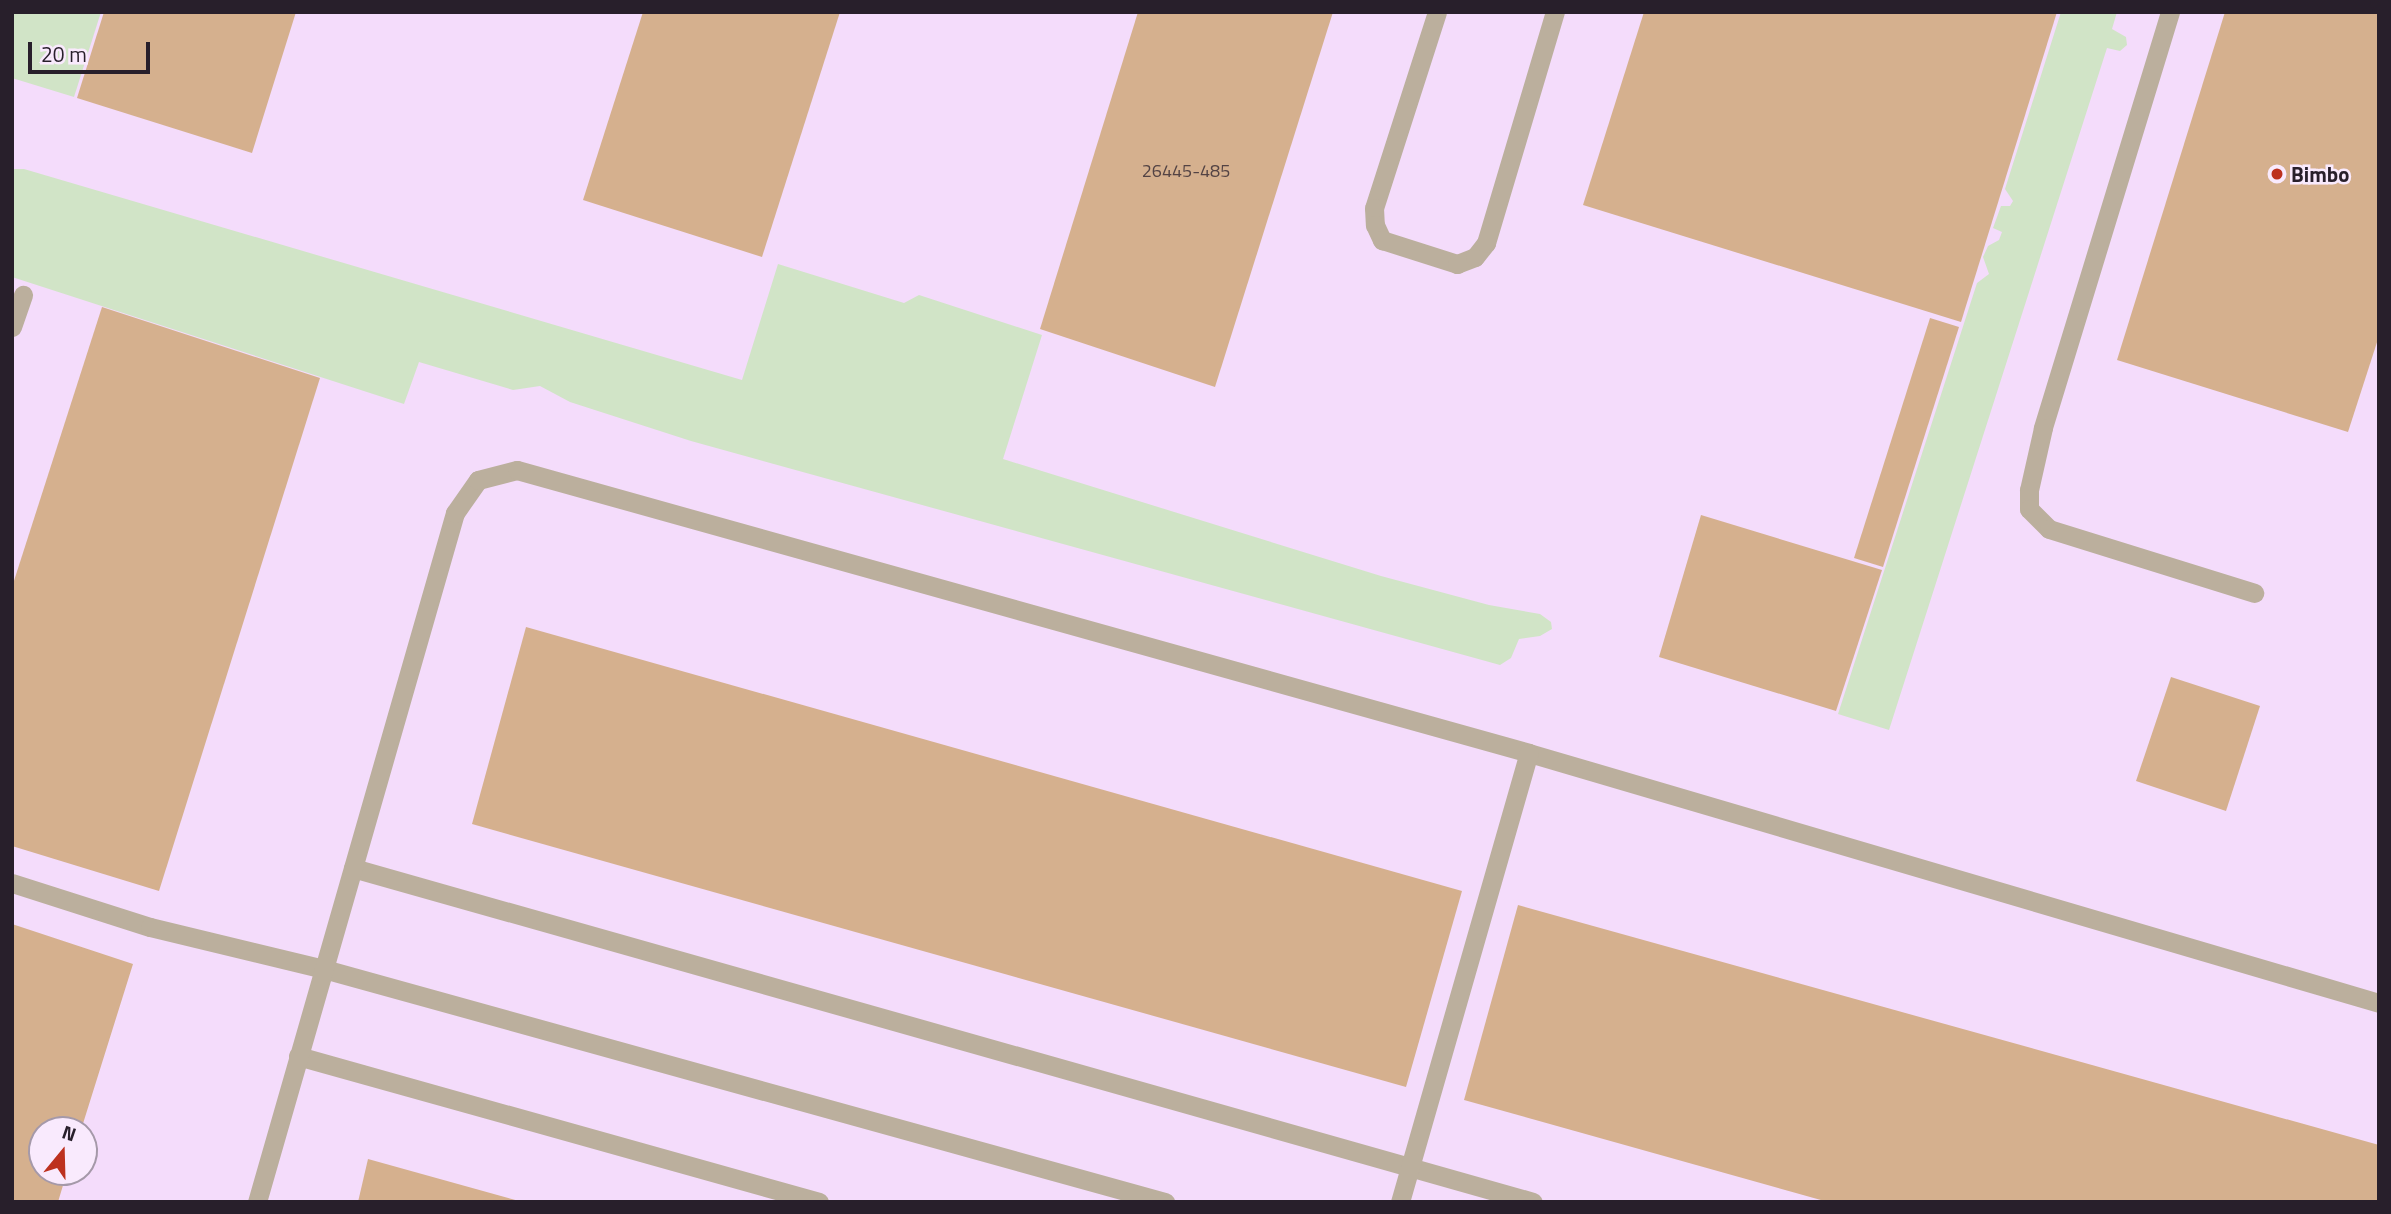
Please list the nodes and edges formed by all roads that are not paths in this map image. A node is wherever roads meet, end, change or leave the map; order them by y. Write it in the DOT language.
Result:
graph roads {
  1 [pos="1437,12"];
  2 [pos="1555,12"];
  3 [pos="2170,12"];
  4 [pos="23,295"];
  5 [pos="12,327"];
  6 [pos="2254,593"];
  7 [pos="1529,753"];
  8 [pos="353,868"];
  9 [pos="12,883"];
  10 [pos="324,969"];
  11 [pos="2379,1003"];
  12 [pos="298,1056"];
  13 [pos="1410,1168"];
  14 [pos="257,1202"];
  15 [pos="819,1202"];
  16 [pos="1165,1202"];
  17 [pos="1400,1202"];
  18 [pos="1533,1202"];
  1 -- 2 [label="lane"];
  3 -- 6 [label="lane"];
  4 -- 5 [label="lane"];
  7 -- 8 [label="lane"];
  7 -- 11 [label="lane"];
  7 -- 13 [label="lane"];
  8 -- 10 [label="lane"];
  8 -- 13 [label="lane"];
  9 -- 10 [label="lane"];
  10 -- 12 [label="lane"];
  10 -- 16 [label="lane"];
  12 -- 14 [label="lane"];
  12 -- 15 [label="lane"];
  13 -- 17 [label="lane"];
  13 -- 18 [label="lane"];
}
